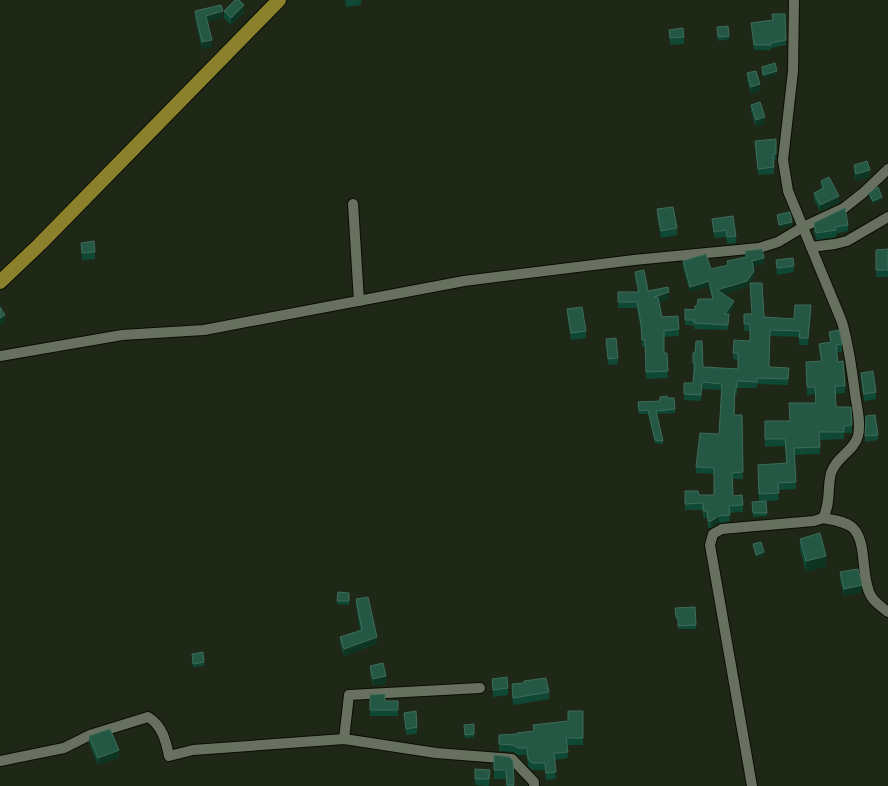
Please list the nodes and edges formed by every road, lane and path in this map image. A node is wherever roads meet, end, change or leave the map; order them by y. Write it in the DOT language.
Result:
graph roads {
  1 [pos="279,0"];
  2 [pos="794,0"];
  3 [pos="888,169"];
  4 [pos="353,204"];
  5 [pos="888,217"];
  6 [pos="803,227"];
  7 [pos="811,247"];
  8 [pos="0,282"];
  9 [pos="359,301"];
  10 [pos="0,356"];
  11 [pos="823,518"];
  12 [pos="888,612"];
  13 [pos="480,688"];
  14 [pos="344,739"];
  15 [pos="0,761"];
  16 [pos="534,786"];
  17 [pos="752,786"];
  1 -- 8 [label="main road"];
  2 -- 6 [label="street"];
  3 -- 6 [label="street"];
  4 -- 9 [label="street"];
  5 -- 7 [label="street"];
  6 -- 7 [label="street"];
  6 -- 9 [label="street"];
  7 -- 11 [label="street"];
  9 -- 10 [label="street"];
  11 -- 12 [label="street"];
  11 -- 17 [label="street"];
  13 -- 14 [label="street"];
  14 -- 15 [label="street"];
  14 -- 16 [label="street"];
}
